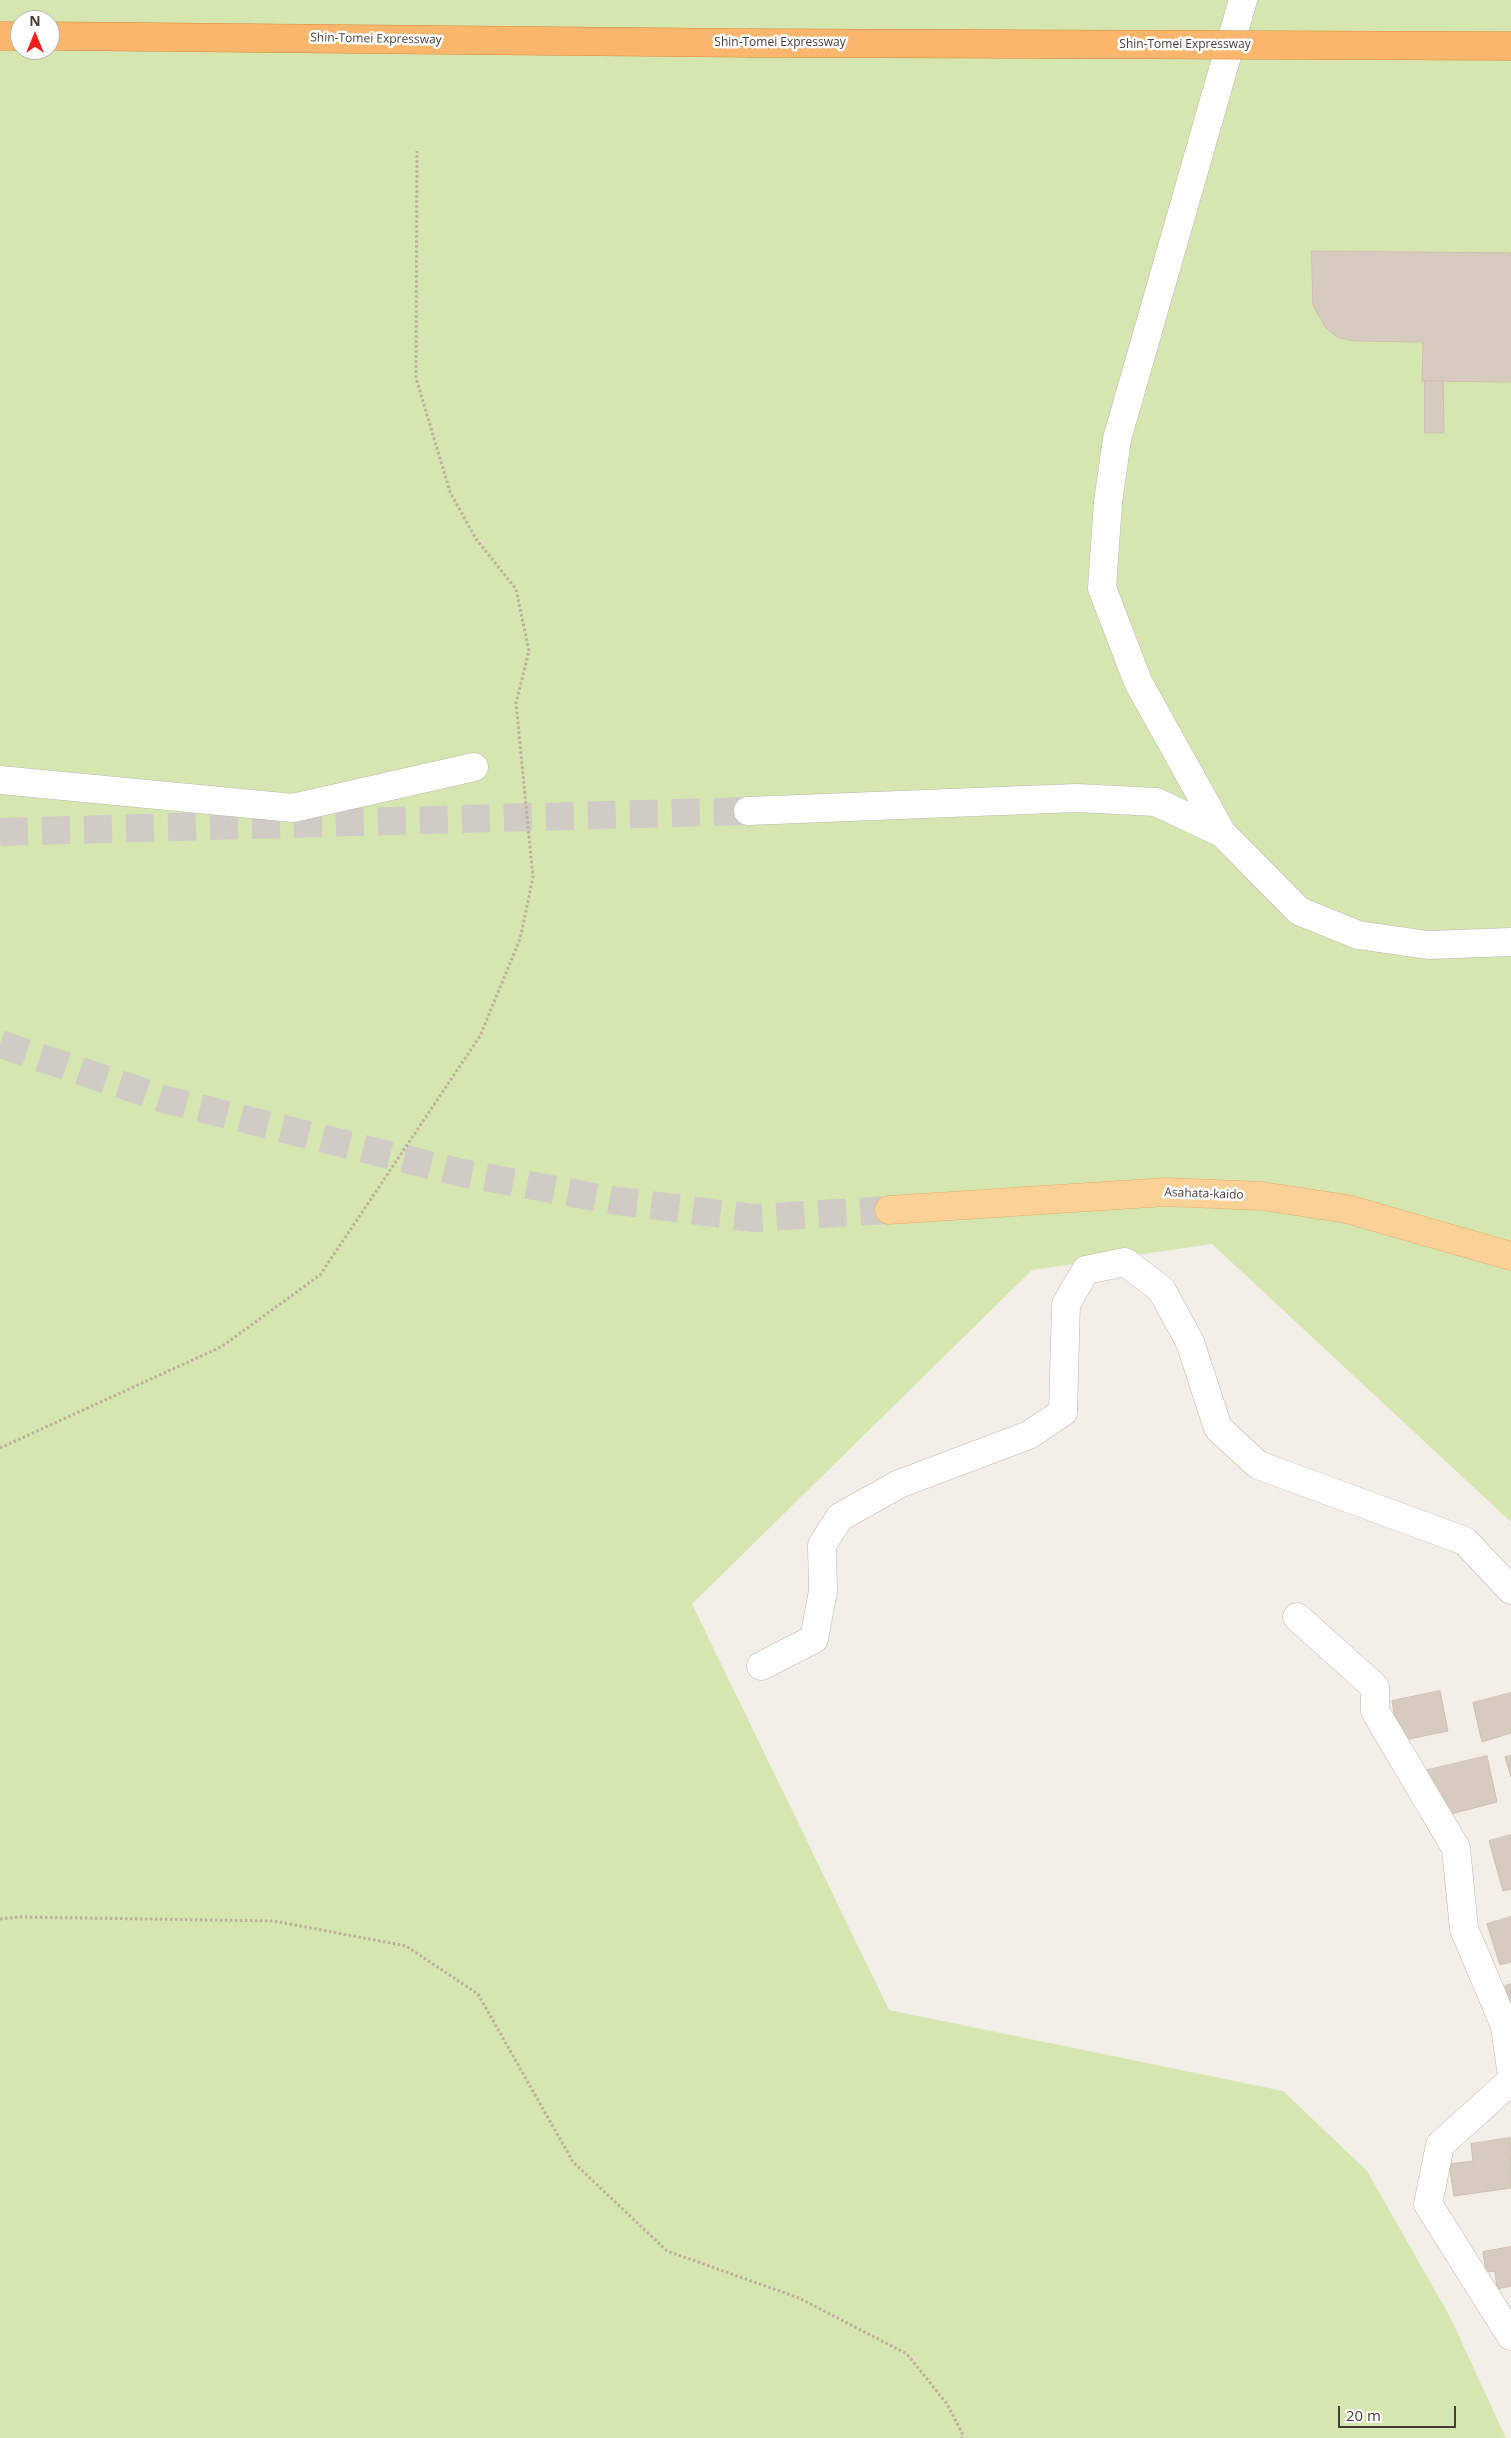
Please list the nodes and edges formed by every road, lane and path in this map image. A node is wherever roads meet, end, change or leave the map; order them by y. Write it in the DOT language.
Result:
graph roads {
  1 [pos="1243,0"];
  2 [pos="60,36"];
  3 [pos="1511,46"];
  4 [pos="417,152"];
  5 [pos="474,767"];
  6 [pos="0,780"];
  7 [pos="748,811"];
  8 [pos="1222,833"];
  9 [pos="1511,942"];
  10 [pos="889,1210"];
  11 [pos="1511,1256"];
  12 [pos="0,1448"];
  13 [pos="1511,1590"];
  14 [pos="1297,1617"];
  15 [pos="762,1666"];
  16 [pos="0,1919"];
  17 [pos="1511,2069"];
  18 [pos="1511,2081"];
  19 [pos="1511,2336"];
  20 [pos="962,2438"];
  1 -- 8 [label="street"];
  2 -- 3 [label="highway, Shin-Tomei Expressway, bridge"];
  4 -- 12 [label="path"];
  5 -- 6 [label="street"];
  7 -- 8 [label="street"];
  8 -- 9 [label="street"];
  10 -- 11 [label="main road, Asahata-kaido"];
  13 -- 15 [label="street"];
  14 -- 17 [label="street"];
  16 -- 20 [label="path"];
  18 -- 19 [label="street"];
}
